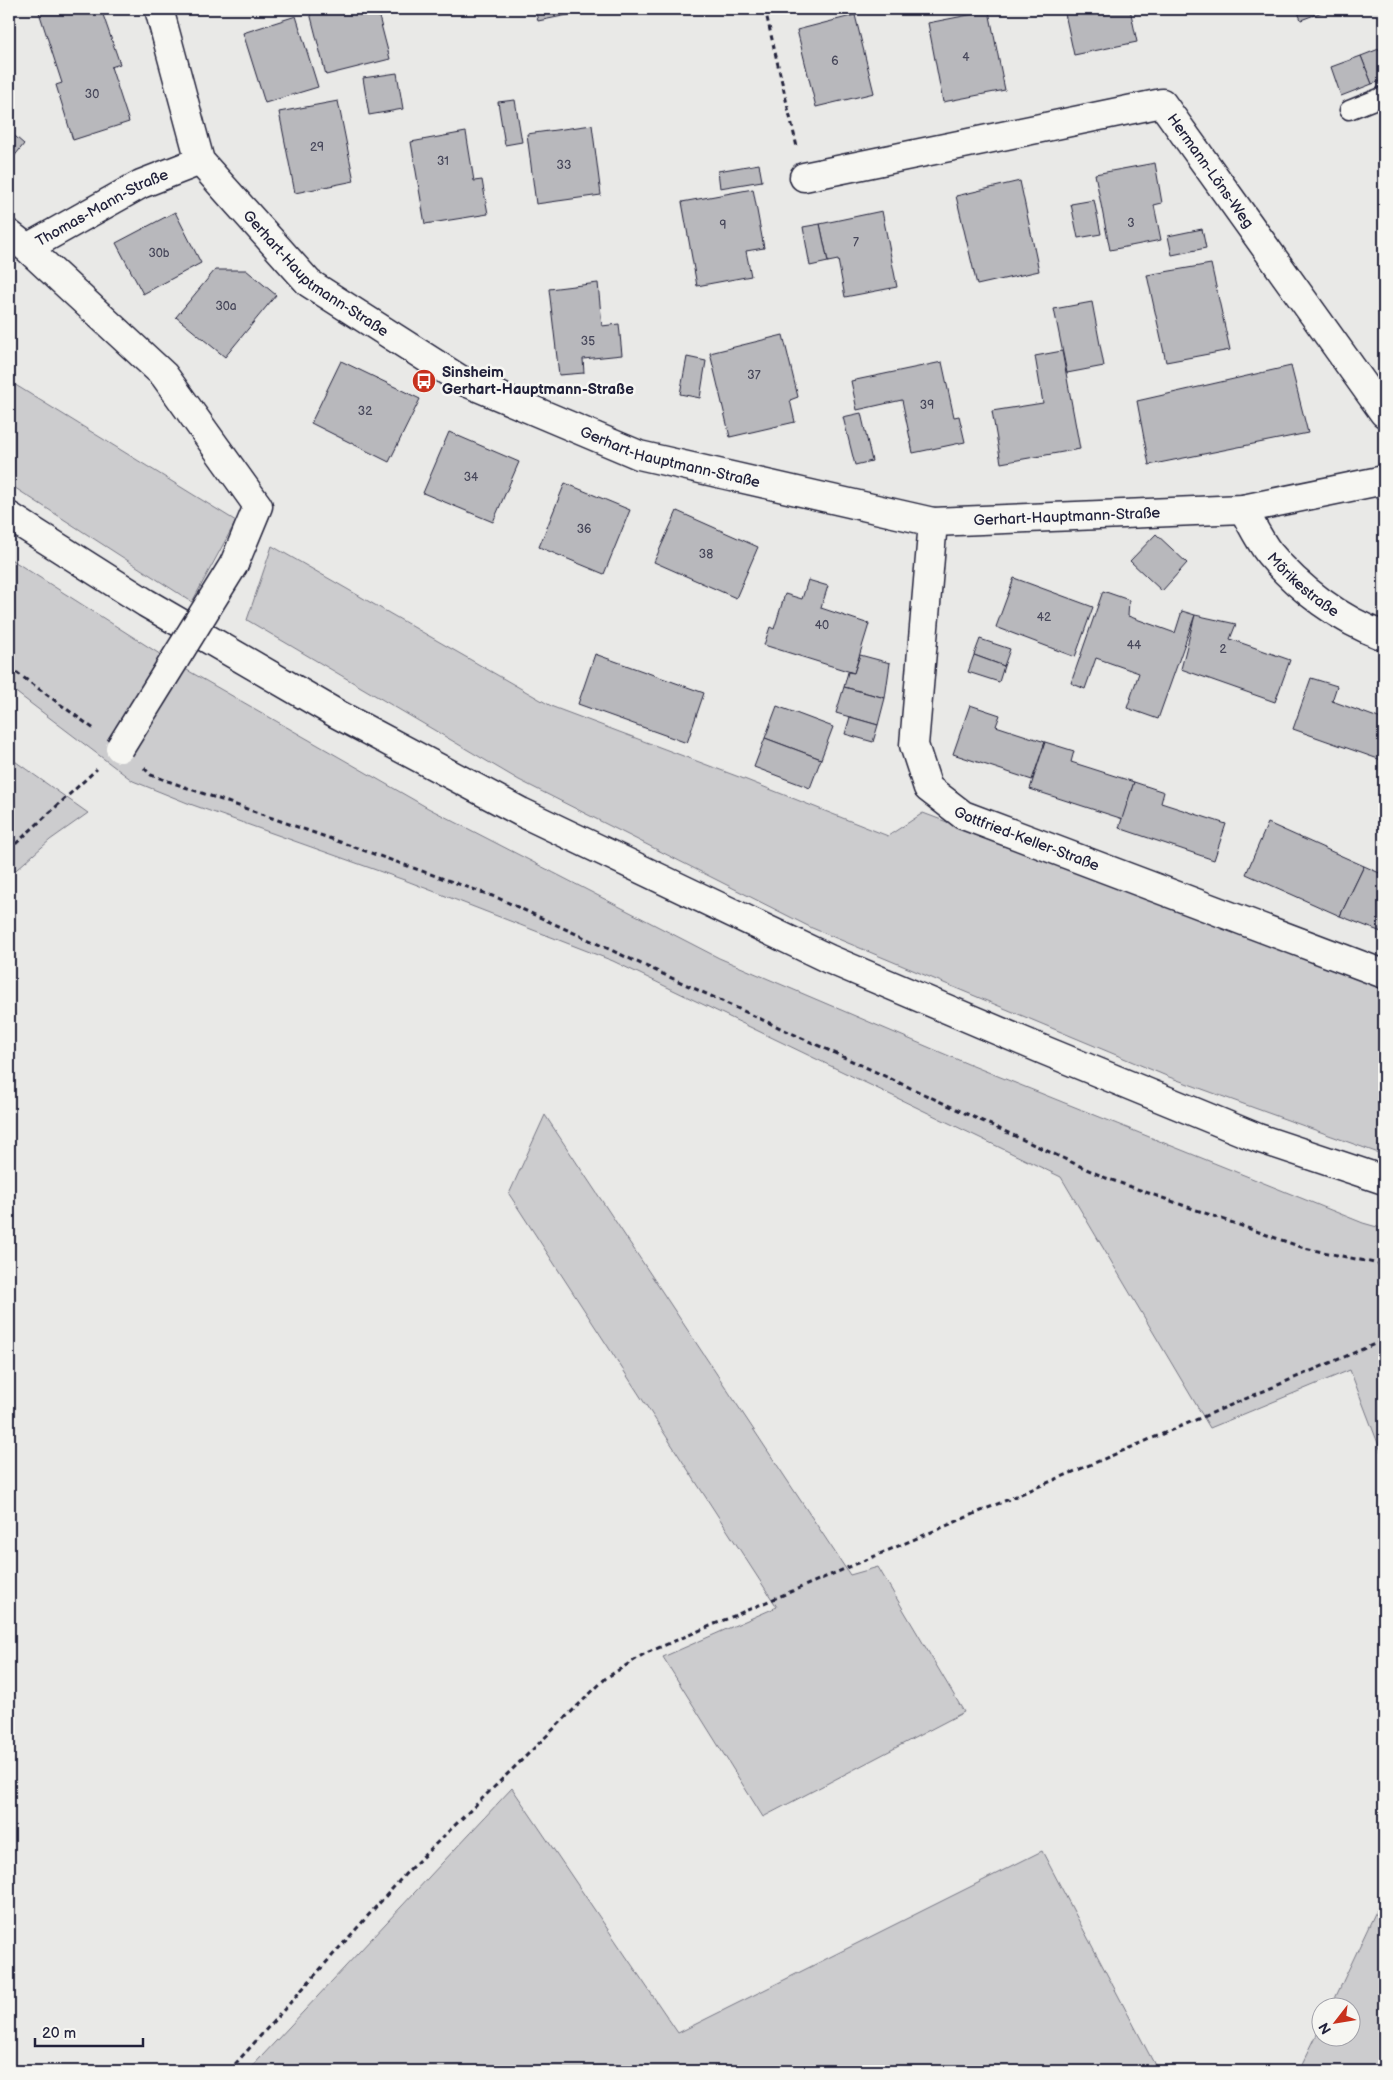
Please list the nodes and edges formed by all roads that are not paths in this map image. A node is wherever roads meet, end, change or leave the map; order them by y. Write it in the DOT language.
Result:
graph roads {
  1 [pos="159,9"];
  2 [pos="1384,96"];
  3 [pos="1349,110"];
  4 [pos="200,161"];
  5 [pos="804,177"];
  6 [pos="18,241"];
  7 [pos="1384,413"];
  8 [pos="1384,480"];
  9 [pos="1243,509"];
  10 [pos="9,516"];
  11 [pos="933,522"];
  12 [pos="1384,636"];
  13 [pos="120,748"];
  14 [pos="1384,974"];
  15 [pos="1384,1180"];
  1 -- 4 [label="main road, Gerhart-Hauptmann-Straße"];
  2 -- 3 [label="lane"];
  4 -- 6 [label="main road, Thomas-Mann-Straße"];
  4 -- 11 [label="main road, Gerhart-Hauptmann-Straße"];
  5 -- 7 [label="main road, Hermann-Löns-Weg"];
  6 -- 13 [label="main road, bridge"];
  8 -- 9 [label="main road, Gerhart-Hauptmann-Straße"];
  9 -- 11 [label="main road, Gerhart-Hauptmann-Straße"];
  9 -- 12 [label="main road, Mörikestraße"];
  10 -- 15 [label="main road"];
  11 -- 14 [label="main road, Gottfried-Keller-Straße"];
}
